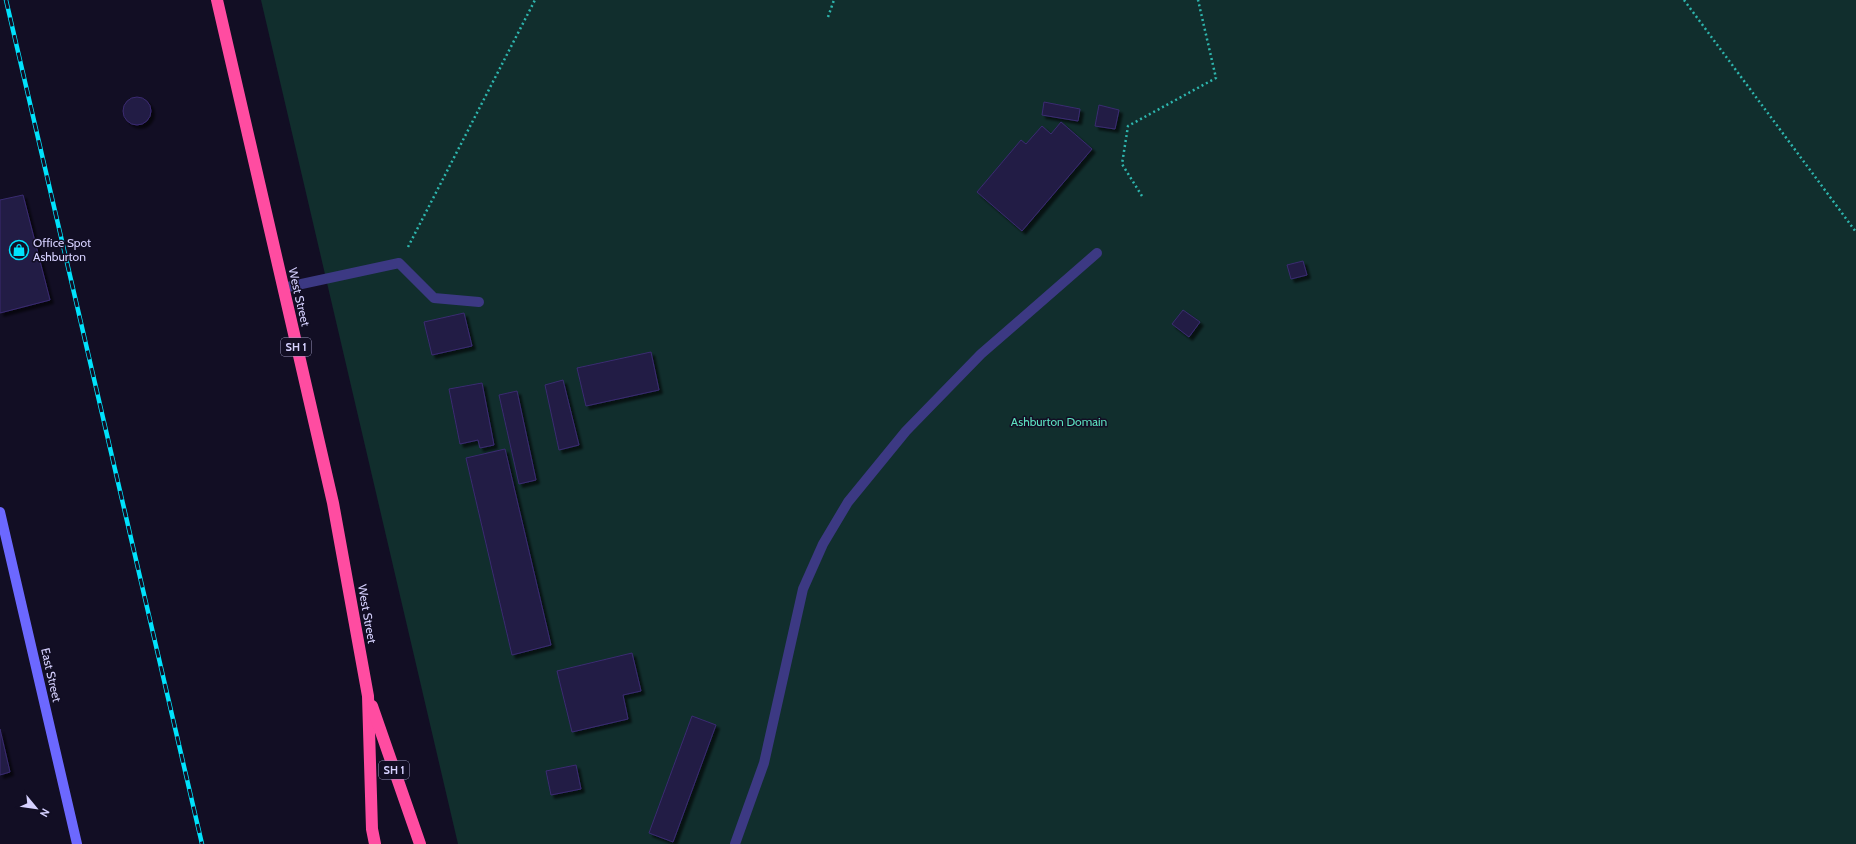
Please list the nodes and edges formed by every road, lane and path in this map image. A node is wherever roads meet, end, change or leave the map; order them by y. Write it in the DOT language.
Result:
graph roads {
  1 [pos="217,0"];
  2 [pos="535,0"];
  3 [pos="834,0"];
  4 [pos="1198,0"];
  5 [pos="1684,0"];
  6 [pos="828,17"];
  7 [pos="1142,196"];
  8 [pos="1856,232"];
  9 [pos="1097,253"];
  10 [pos="399,263"];
  11 [pos="283,288"];
  12 [pos="479,302"];
  13 [pos="0,512"];
  14 [pos="368,696"];
  15 [pos="77,844"];
  16 [pos="375,844"];
  17 [pos="420,844"];
  18 [pos="735,844"];
  1 -- 11 [label="highway, West Street / SH 1"];
  2 -- 10 [label="path"];
  3 -- 6 [label="path"];
  4 -- 7 [label="path"];
  5 -- 8 [label="path"];
  9 -- 18 [label="lane"];
  10 -- 11 [label="lane"];
  10 -- 12 [label="lane"];
  11 -- 14 [label="highway, West Street / SH 1"];
  13 -- 15 [label="main road, East Street"];
  14 -- 16 [label="highway, West Street / SH 1"];
  14 -- 17 [label="highway, West Street / SH 1"];
}
